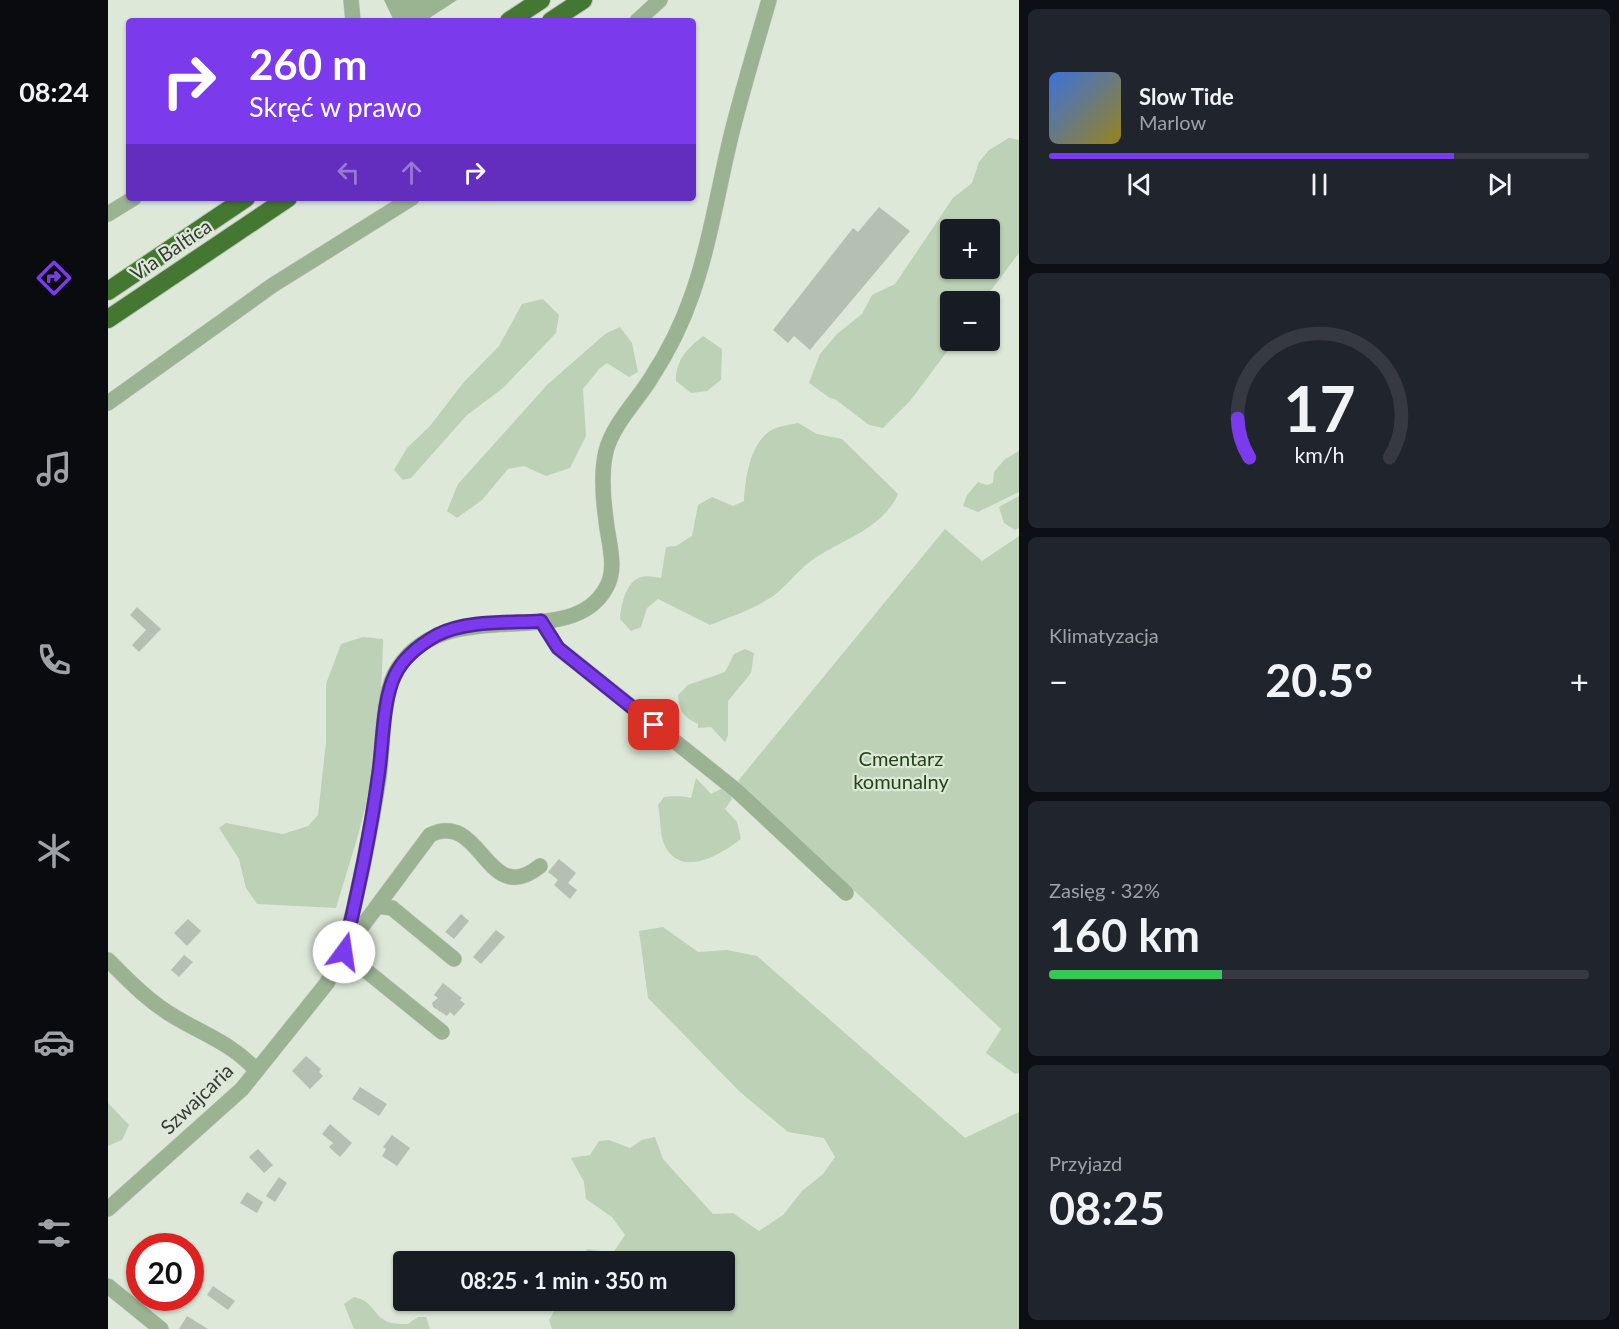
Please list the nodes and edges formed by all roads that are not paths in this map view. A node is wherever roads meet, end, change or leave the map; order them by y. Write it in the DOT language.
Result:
graph roads {
  1 [pos="351,0"];
  2 [pos="541,0"];
  3 [pos="583,0"];
  4 [pos="660,0"];
  5 [pos="769,0"];
  6 [pos="353,18"];
  7 [pos="514,18"];
  8 [pos="556,18"];
  9 [pos="640,18"];
  10 [pos="129,201"];
  11 [pos="242,201"];
  12 [pos="284,201"];
  13 [pos="407,201"];
  14 [pos="108,214"];
  15 [pos="108,291"];
  16 [pos="108,319"];
  17 [pos="108,403"];
  18 [pos="541,621"];
  19 [pos="540,866"];
  20 [pos="846,893"];
  21 [pos="378,906"];
  22 [pos="344,952"];
  23 [pos="454,959"];
  24 [pos="108,960"];
  25 [pos="442,1032"];
  26 [pos="256,1070"];
  27 [pos="108,1209"];
  28 [pos="108,1286"];
  29 [pos="161,1329"];
  1 -- 6 [label="street"];
  2 -- 7 [label="highway"];
  3 -- 8 [label="highway"];
  4 -- 9 [label="street"];
  5 -- 18 [label="street"];
  10 -- 14 [label="street"];
  11 -- 15 [label="highway, Via Baltica"];
  12 -- 16 [label="highway, Via Baltica"];
  13 -- 17 [label="street"];
  18 -- 20 [label="street"];
  18 -- 22 [label="street"];
  19 -- 21 [label="street"];
  21 -- 22 [label="street"];
  21 -- 23 [label="street"];
  22 -- 25 [label="street"];
  22 -- 26 [label="street"];
  24 -- 26 [label="street, Szwajcaria"];
  26 -- 27 [label="street, Szwajcaria"];
  28 -- 29 [label="street"];
}
